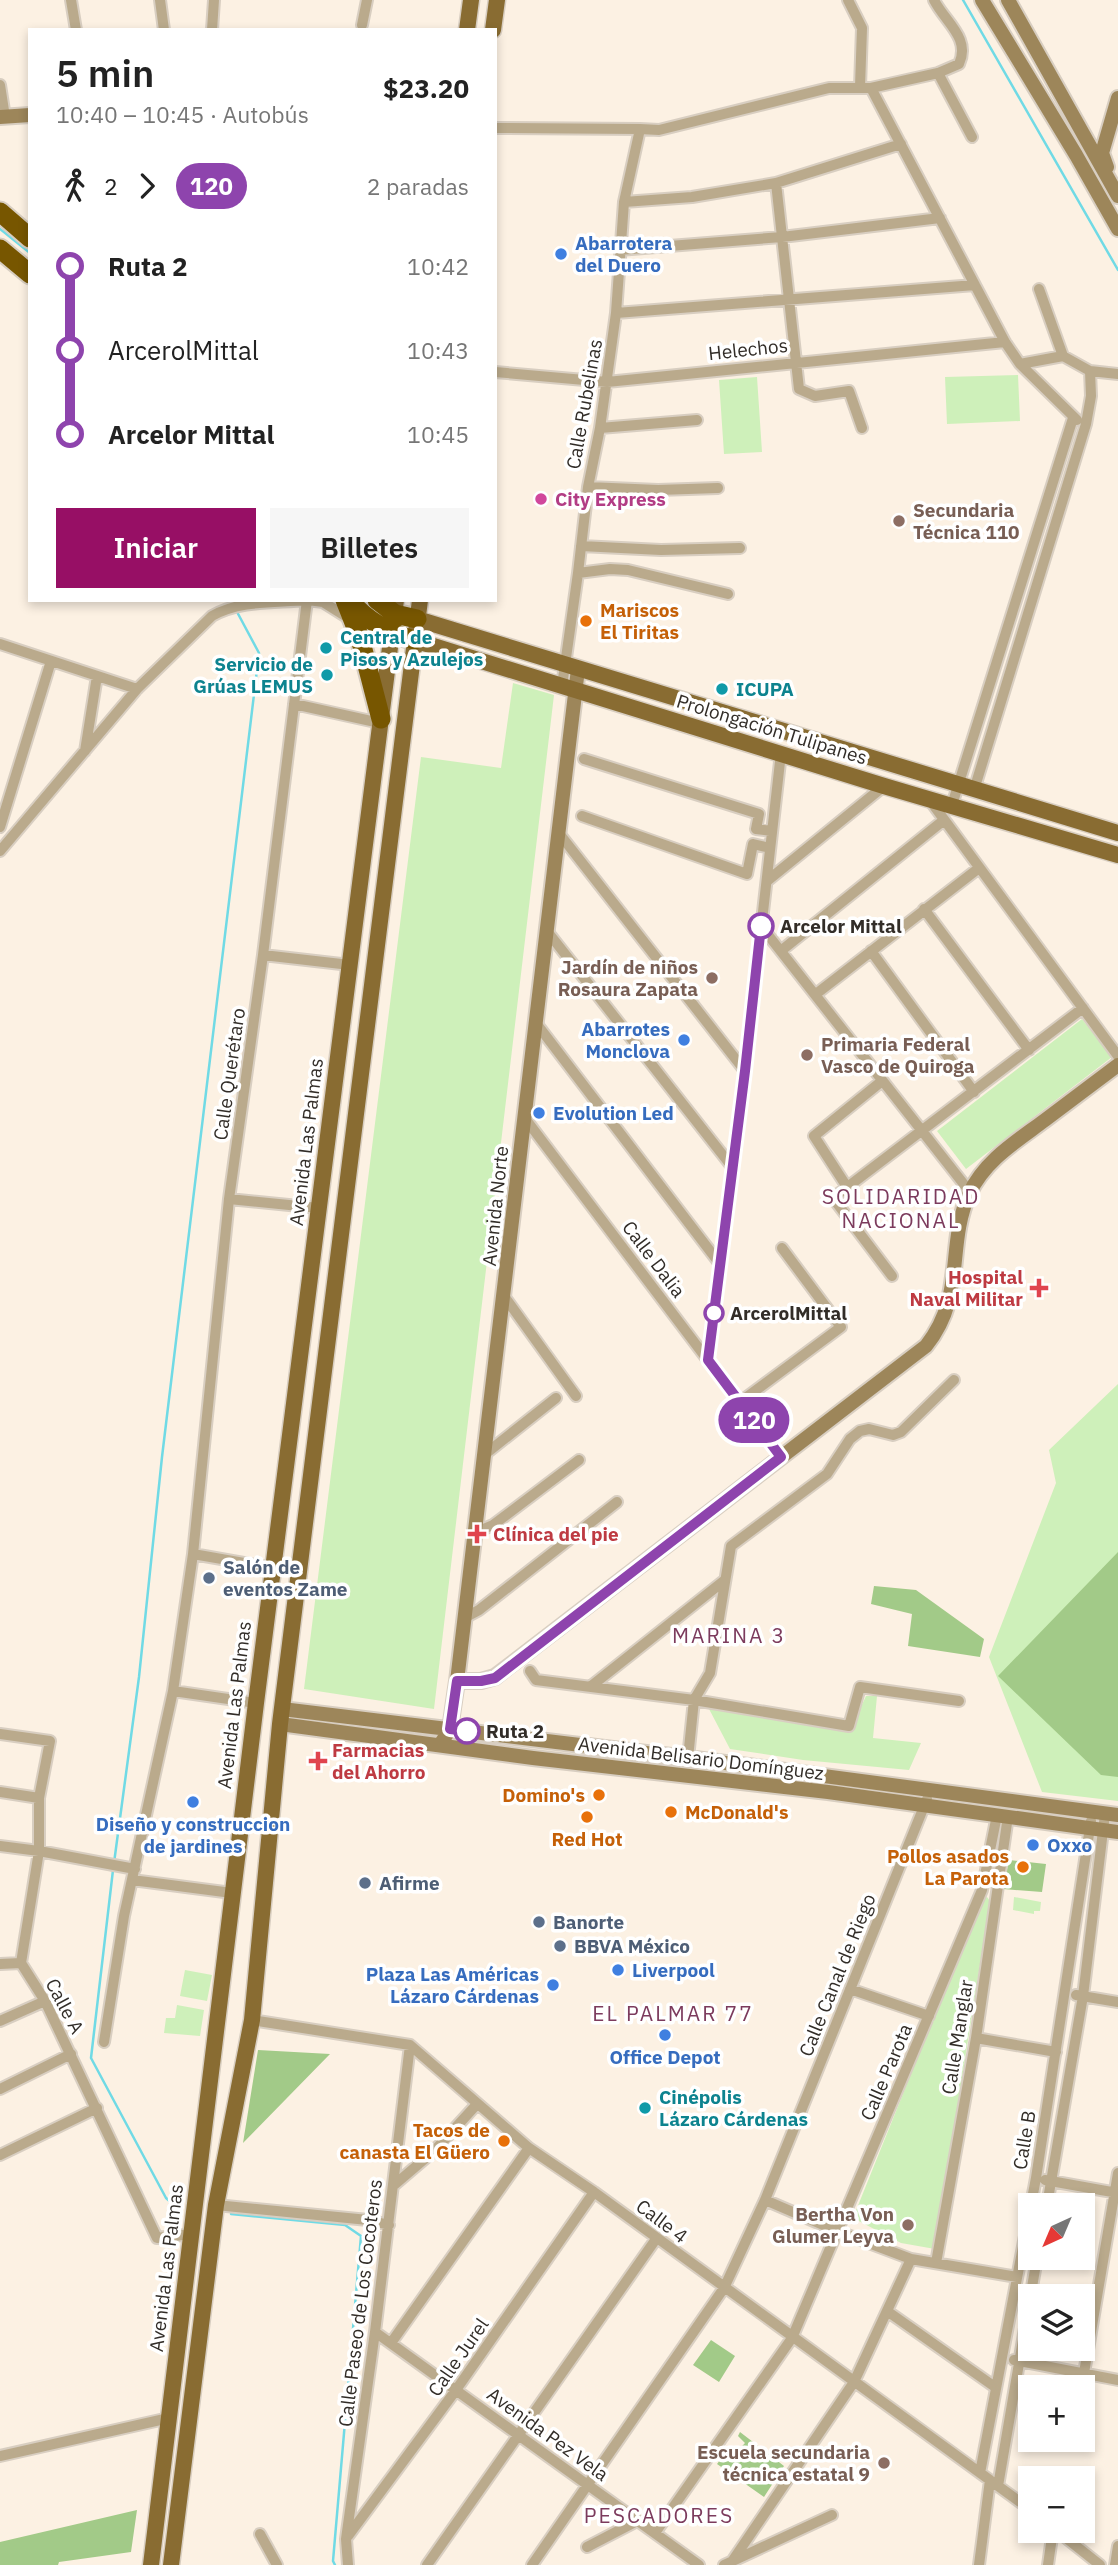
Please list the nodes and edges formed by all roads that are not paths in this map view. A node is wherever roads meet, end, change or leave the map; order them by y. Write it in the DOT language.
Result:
graph roads {
  1 [pos="71,0"];
  2 [pos="160,0"];
  3 [pos="214,0"];
  4 [pos="367,0"];
  5 [pos="471,0"];
  6 [pos="497,0"];
  7 [pos="848,0"];
  8 [pos="933,0"];
  9 [pos="982,0"];
  10 [pos="1008,0"];
  11 [pos="362,25"];
  12 [pos="76,28"];
  13 [pos="164,28"];
  14 [pos="212,28"];
  15 [pos="467,28"];
  16 [pos="493,28"];
  17 [pos="938,73"];
  18 [pos="0,85"];
  19 [pos="866,88"];
  20 [pos="1118,98"];
  21 [pos="2,112"];
  22 [pos="28,115"];
  23 [pos="497,128"];
  24 [pos="640,129"];
  25 [pos="1118,130"];
  26 [pos="972,137"];
  27 [pos="901,144"];
  28 [pos="1076,155"];
  29 [pos="1109,162"];
  30 [pos="1086,171"];
  31 [pos="776,183"];
  32 [pos="1118,196"];
  33 [pos="624,202"];
  34 [pos="0,212"];
  35 [pos="940,218"];
  36 [pos="1118,229"];
  37 [pos="28,235"];
  38 [pos="782,237"];
  39 [pos="0,250"];
  40 [pos="619,250"];
  41 [pos="28,272"];
  42 [pos="975,285"];
  43 [pos="1039,289"];
  44 [pos="791,299"];
  45 [pos="616,313"];
  46 [pos="1005,342"];
  47 [pos="1063,356"];
  48 [pos="795,362"];
  49 [pos="1020,364"];
  50 [pos="1090,370"];
  51 [pos="497,372"];
  52 [pos="1118,374"];
  53 [pos="607,382"];
  54 [pos="1073,418"];
  55 [pos="697,420"];
  56 [pos="1086,424"];
  57 [pos="600,428"];
  58 [pos="862,428"];
  59 [pos="587,486"];
  60 [pos="718,488"];
  61 [pos="581,546"];
  62 [pos="740,548"];
  63 [pos="578,573"];
  64 [pos="1021,587"];
  65 [pos="1035,592"];
  66 [pos="728,594"];
  67 [pos="281,602"];
  68 [pos="307,602"];
  69 [pos="325,602"];
  70 [pos="348,602"];
  71 [pos="349,602"];
  72 [pos="379,602"];
  73 [pos="418,610"];
  74 [pos="394,616"];
  75 [pos="355,622"];
  76 [pos="414,640"];
  77 [pos="0,645"];
  78 [pos="51,661"];
  79 [pos="571,668"];
  80 [pos="97,676"];
  81 [pos="569,688"];
  82 [pos="137,689"];
  83 [pos="682,701"];
  84 [pos="294,704"];
  85 [pos="380,721"];
  86 [pos="678,721"];
  87 [pos="84,753"];
  88 [pos="781,753"];
  89 [pos="584,758"];
  90 [pos="957,785"];
  91 [pos="884,786"];
  92 [pos="974,790"];
  93 [pos="929,799"];
  94 [pos="952,805"];
  95 [pos="582,816"];
  96 [pos="944,820"];
  97 [pos="0,827"];
  98 [pos="756,828"];
  99 [pos="772,831"];
  100 [pos="558,832"];
  101 [pos="1118,833"];
  102 [pos="2,843"];
  103 [pos="753,844"];
  104 [pos="770,848"];
  105 [pos="1118,855"];
  106 [pos="979,867"];
  107 [pos="766,881"];
  108 [pos="924,909"];
  109 [pos="761,926"];
  110 [pos="547,931"];
  111 [pos="782,950"];
  112 [pos="871,951"];
  113 [pos="263,955"];
  114 [pos="350,965"];
  115 [pos="816,994"];
  116 [pos="1083,1008"];
  117 [pos="536,1023"];
  118 [pos="1029,1050"];
  119 [pos="1118,1056"];
  120 [pos="1118,1065"];
  121 [pos="745,1071"];
  122 [pos="882,1082"];
  123 [pos="974,1092"];
  124 [pos="524,1117"];
  125 [pos="922,1131"];
  126 [pos="733,1168"];
  127 [pos="847,1187"];
  128 [pos="970,1192"];
  129 [pos="229,1199"];
  130 [pos="318,1208"];
  131 [pos="782,1248"];
  132 [pos="720,1264"];
  133 [pos="892,1276"];
  134 [pos="504,1296"];
  135 [pos="708,1360"];
  136 [pos="954,1380"];
  137 [pos="576,1396"];
  138 [pos="556,1398"];
  139 [pos="740,1402"];
  140 [pos="484,1455"];
  141 [pos="781,1457"];
  142 [pos="579,1460"];
  143 [pos="617,1502"];
  144 [pos="474,1533"];
  145 [pos="193,1554"];
  146 [pos="273,1568"];
  147 [pos="724,1580"];
  148 [pos="464,1618"];
  149 [pos="530,1671"];
  150 [pos="457,1681"];
  151 [pos="590,1687"];
  152 [pos="173,1691"];
  153 [pos="694,1700"];
  154 [pos="959,1701"];
  155 [pos="256,1703"];
  156 [pos="336,1716"];
  157 [pos="281,1717"];
  158 [pos="450,1729"];
  159 [pos="335,1732"];
  160 [pos="0,1734"];
  161 [pos="440,1745"];
  162 [pos="688,1758"];
  163 [pos="931,1790"];
  164 [pos="0,1792"];
  165 [pos="39,1798"];
  166 [pos="925,1806"];
  167 [pos="1105,1813"];
  168 [pos="1003,1815"];
  169 [pos="1104,1830"];
  170 [pos="0,1846"];
  171 [pos="39,1851"];
  172 [pos="133,1874"];
  173 [pos="982,1890"];
  174 [pos="996,1893"];
  175 [pos="232,1894"];
  176 [pos="21,1963"];
  177 [pos="0,1964"];
  178 [pos="850,1990"];
  179 [pos="1066,1993"];
  180 [pos="1083,1996"];
  181 [pos="45,2001"];
  182 [pos="1118,2001"];
  183 [pos="929,2016"];
  184 [pos="252,2020"];
  185 [pos="0,2021"];
  186 [pos="976,2038"];
  187 [pos="104,2042"];
  188 [pos="410,2045"];
  189 [pos="1056,2052"];
  190 [pos="71,2054"];
  191 [pos="0,2089"];
  192 [pos="477,2104"];
  193 [pos="97,2108"];
  194 [pos="529,2148"];
  195 [pos="0,2155"];
  196 [pos="1118,2173"];
  197 [pos="1035,2178"];
  198 [pos="1051,2181"];
  199 [pos="393,2186"];
  200 [pos="594,2192"];
  201 [pos="1116,2192"];
  202 [pos="1049,2193"];
  203 [pos="765,2200"];
  204 [pos="216,2205"];
  205 [pos="388,2225"];
  206 [pos="836,2231"];
  207 [pos="191,2234"];
  208 [pos="656,2239"];
  209 [pos="911,2259"];
  210 [pos="936,2263"];
  211 [pos="1017,2277"];
  212 [pos="724,2288"];
  213 [pos="887,2311"];
  214 [pos="375,2332"];
  215 [pos="792,2338"];
  216 [pos="391,2343"];
  217 [pos="1001,2359"];
  218 [pos="1018,2361"];
  219 [pos="1019,2361"];
  220 [pos="1084,2373"];
  221 [pos="1118,2380"];
  222 [pos="854,2382"];
  223 [pos="995,2387"];
  224 [pos="456,2390"];
  225 [pos="169,2417"];
  226 [pos="518,2434"];
  227 [pos="0,2456"];
  228 [pos="980,2473"];
  229 [pos="587,2483"];
  230 [pos="994,2483"];
  231 [pos="1018,2501"];
  232 [pos="832,2515"];
  233 [pos="638,2521"];
  234 [pos="655,2533"];
  235 [pos="260,2534"];
  236 [pos="346,2539"];
  237 [pos="1052,2543"];
  238 [pos="1071,2543"];
  239 [pos="1118,2546"];
  240 [pos="587,2547"];
  241 [pos="729,2563"];
  242 [pos="151,2565"];
  243 [pos="171,2565"];
  244 [pos="277,2565"];
  245 [pos="348,2565"];
  246 [pos="427,2565"];
  247 [pos="532,2565"];
  248 [pos="699,2565"];
  249 [pos="979,2565"];
  250 [pos="1048,2565"];
  251 [pos="1100,2565"];
  252 [pos="1115,2565"];
  1 -- 12 [label="street"];
  2 -- 13 [label="street"];
  3 -- 14 [label="street"];
  4 -- 11 [label="street"];
  5 -- 15 [label="main road"];
  6 -- 16 [label="main road"];
  7 -- 19 [label="street"];
  8 -- 17 [label="street"];
  9 -- 28 [label="street"];
  10 -- 29 [label="street"];
  17 -- 19 [label="street"];
  17 -- 26 [label="street"];
  18 -- 21 [label="street"];
  19 -- 24 [label="street"];
  19 -- 27 [label="street"];
  20 -- 29 [label="street"];
  21 -- 22 [label="street"];
  23 -- 24 [label="street"];
  24 -- 33 [label="street, Calle Rubelinas"];
  25 -- 29 [label="street"];
  27 -- 31 [label="street"];
  27 -- 35 [label="street"];
  28 -- 29 [label="street"];
  28 -- 30 [label="street"];
  29 -- 30 [label="street"];
  29 -- 32 [label="street"];
  30 -- 36 [label="street"];
  31 -- 33 [label="street"];
  31 -- 38 [label="street"];
  33 -- 40 [label="street, Calle Rubelinas"];
  34 -- 37 [label="highway"];
  35 -- 38 [label="street"];
  35 -- 42 [label="street"];
  38 -- 40 [label="street"];
  38 -- 44 [label="street"];
  39 -- 41 [label="highway"];
  40 -- 45 [label="street, Calle Rubelinas"];
  42 -- 44 [label="street"];
  42 -- 46 [label="street"];
  43 -- 47 [label="street"];
  44 -- 45 [label="street"];
  44 -- 48 [label="street"];
  45 -- 53 [label="street, Calle Rubelinas"];
  46 -- 48 [label="street, Helechos"];
  46 -- 49 [label="street"];
  47 -- 49 [label="street"];
  47 -- 50 [label="street"];
  48 -- 53 [label="street, Helechos"];
  48 -- 58 [label="street"];
  49 -- 54 [label="street"];
  50 -- 52 [label="street"];
  50 -- 56 [label="street"];
  51 -- 53 [label="street, Helechos"];
  53 -- 57 [label="street, Calle Rubelinas"];
  54 -- 56 [label="street"];
  54 -- 64 [label="street"];
  55 -- 57 [label="street"];
  56 -- 65 [label="street"];
  57 -- 59 [label="street, Calle Rubelinas"];
  59 -- 60 [label="street"];
  59 -- 61 [label="street, Calle Rubelinas"];
  61 -- 62 [label="street"];
  61 -- 63 [label="street, Calle Rubelinas"];
  63 -- 66 [label="street"];
  63 -- 79 [label="street, Calle Rubelinas"];
  64 -- 65 [label="street"];
  64 -- 90 [label="street"];
  65 -- 92 [label="street"];
  67 -- 82 [label="street"];
  68 -- 84 [label="street, Calle Querétaro"];
  69 -- 75 [label="street"];
  70 -- 75 [label="highway"];
  71 -- 74 [label="highway"];
  72 -- 74 [label="highway"];
  73 -- 74 [label="highway"];
  73 -- 76 [label="main road"];
  73 -- 79 [label="main road, Prolongación Tulipanes"];
  74 -- 76 [label="highway"];
  74 -- 85 [label="main road, Avenida Las Palmas"];
  75 -- 85 [label="highway"];
  76 -- 81 [label="main road, Prolongación Tulipanes"];
  76 -- 157 [label="main road"];
  77 -- 78 [label="street"];
  78 -- 80 [label="street"];
  78 -- 97 [label="street"];
  79 -- 81 [label="street, Avenida Norte"];
  79 -- 83 [label="main road, Prolongación Tulipanes"];
  80 -- 82 [label="street"];
  80 -- 87 [label="street"];
  81 -- 86 [label="main road, Prolongación Tulipanes"];
  81 -- 100 [label="street, Avenida Norte"];
  82 -- 87 [label="street"];
  83 -- 86 [label="main road"];
  83 -- 90 [label="main road, Prolongación Tulipanes"];
  84 -- 85 [label="street"];
  84 -- 113 [label="street, Calle Querétaro"];
  85 -- 114 [label="main road, Avenida Las Palmas"];
  86 -- 88 [label="main road, Prolongación Tulipanes"];
  87 -- 102 [label="street"];
  88 -- 91 [label="main road, Prolongación Tulipanes"];
  88 -- 99 [label="street"];
  89 -- 98 [label="street"];
  90 -- 92 [label="main road, Prolongación Tulipanes"];
  90 -- 94 [label="street"];
  91 -- 93 [label="main road, Prolongación Tulipanes"];
  91 -- 107 [label="street"];
  92 -- 101 [label="main road, Prolongación Tulipanes"];
  93 -- 94 [label="main road, Prolongación Tulipanes"];
  93 -- 96 [label="street"];
  94 -- 105 [label="main road, Prolongación Tulipanes"];
  95 -- 103 [label="street"];
  96 -- 106 [label="street"];
  96 -- 111 [label="street"];
  98 -- 99 [label="street"];
  98 -- 103 [label="street"];
  99 -- 104 [label="street"];
  100 -- 110 [label="street, Avenida Norte"];
  100 -- 121 [label="street"];
  103 -- 104 [label="street"];
  104 -- 107 [label="street"];
  106 -- 108 [label="street"];
  106 -- 116 [label="street"];
  107 -- 109 [label="street"];
  108 -- 112 [label="street"];
  108 -- 118 [label="street"];
  109 -- 111 [label="street"];
  109 -- 121 [label="street"];
  110 -- 117 [label="street, Avenida Norte"];
  110 -- 126 [label="street"];
  111 -- 115 [label="street"];
  112 -- 115 [label="street"];
  112 -- 123 [label="street"];
  113 -- 114 [label="street"];
  113 -- 129 [label="street, Calle Querétaro"];
  114 -- 130 [label="main road, Avenida Las Palmas"];
  115 -- 122 [label="street"];
  116 -- 118 [label="street"];
  116 -- 119 [label="street"];
  117 -- 124 [label="street, Avenida Norte"];
  117 -- 132 [label="street"];
  118 -- 123 [label="street"];
  120 -- 128 [label="street"];
  121 -- 126 [label="street"];
  122 -- 125 [label="street"];
  122 -- 127 [label="street"];
  123 -- 125 [label="street"];
  124 -- 134 [label="street, Avenida Norte"];
  124 -- 135 [label="street, Calle Dalia"];
  125 -- 127 [label="street"];
  125 -- 128 [label="street"];
  126 -- 132 [label="street"];
  127 -- 133 [label="street"];
  128 -- 141 [label="street"];
  129 -- 130 [label="street"];
  129 -- 145 [label="street, Calle Querétaro"];
  130 -- 146 [label="main road, Avenida Las Palmas"];
  131 -- 139 [label="street"];
  132 -- 135 [label="street"];
  134 -- 137 [label="street"];
  134 -- 140 [label="street, Avenida Norte"];
  135 -- 139 [label="street, Calle Dalia"];
  136 -- 147 [label="street"];
  138 -- 140 [label="street"];
  139 -- 141 [label="street, Calle Dalia"];
  140 -- 144 [label="street, Avenida Norte"];
  141 -- 150 [label="street"];
  142 -- 144 [label="street"];
  143 -- 148 [label="street"];
  144 -- 148 [label="street, Avenida Norte"];
  145 -- 146 [label="street"];
  145 -- 152 [label="street, Calle Querétaro"];
  146 -- 155 [label="main road, Avenida Las Palmas"];
  147 -- 151 [label="street"];
  147 -- 153 [label="street"];
  148 -- 150 [label="street, Avenida Norte"];
  149 -- 151 [label="street"];
  150 -- 158 [label="street, Avenida Norte"];
  151 -- 153 [label="street"];
  152 -- 155 [label="street"];
  152 -- 172 [label="street, Calle Querétaro"];
  153 -- 154 [label="street"];
  153 -- 162 [label="street"];
  155 -- 175 [label="main road, Avenida Las Palmas"];
  156 -- 157 [label="street, Avenida Belisario Domínguez"];
  156 -- 158 [label="street, Avenida Belisario Domínguez"];
  156 -- 159 [label="street"];
  157 -- 159 [label="street, Avenida Belisario Domínguez"];
  157 -- 184 [label="main road"];
  158 -- 161 [label="street, Avenida Norte"];
  158 -- 162 [label="street, Avenida Belisario Domínguez"];
  159 -- 161 [label="street, Avenida Belisario Domínguez"];
  160 -- 165 [label="street"];
  161 -- 166 [label="street, Avenida Belisario Domínguez"];
  162 -- 163 [label="street, Avenida Belisario Domínguez"];
  163 -- 166 [label="street, Calle Canal de Riego"];
  163 -- 167 [label="street, Avenida Belisario Domínguez"];
  164 -- 165 [label="street"];
  165 -- 171 [label="street"];
  166 -- 168 [label="street, Avenida Belisario Domínguez"];
  166 -- 178 [label="street, Calle Canal de Riego"];
  167 -- 169 [label="street"];
  168 -- 169 [label="street, Avenida Belisario Domínguez"];
  168 -- 173 [label="street, Calle Parota"];
  168 -- 174 [label="street, Calle Manglar"];
  169 -- 179 [label="street, Calle B"];
  169 -- 180 [label="street"];
  170 -- 171 [label="street"];
  171 -- 172 [label="street"];
  171 -- 176 [label="street"];
  172 -- 175 [label="street"];
  172 -- 187 [label="street, Calle Querétaro"];
  173 -- 174 [label="street"];
  173 -- 183 [label="street, Calle Parota"];
  174 -- 186 [label="street, Calle Manglar"];
  175 -- 207 [label="main road, Avenida Las Palmas"];
  176 -- 177 [label="street"];
  176 -- 181 [label="street, Calle A"];
  178 -- 183 [label="street"];
  178 -- 203 [label="street, Calle Canal de Riego"];
  179 -- 180 [label="street"];
  179 -- 189 [label="street, Calle B"];
  180 -- 182 [label="street"];
  180 -- 198 [label="street"];
  181 -- 185 [label="street"];
  181 -- 190 [label="street, Calle A"];
  183 -- 206 [label="street, Calle Parota"];
  184 -- 188 [label="street"];
  184 -- 204 [label="main road"];
  186 -- 189 [label="street"];
  186 -- 210 [label="street, Calle Manglar"];
  188 -- 192 [label="street, Calle 4"];
  188 -- 199 [label="street, Calle Paseo de Los Cocoteros"];
  189 -- 197 [label="street, Calle B"];
  190 -- 191 [label="street"];
  190 -- 193 [label="street, Calle A"];
  192 -- 194 [label="street, Calle 4"];
  192 -- 199 [label="street"];
  193 -- 195 [label="street"];
  193 -- 207 [label="street, Calle A"];
  194 -- 200 [label="street, Calle 4"];
  194 -- 216 [label="street"];
  196 -- 201 [label="street"];
  197 -- 198 [label="street"];
  197 -- 211 [label="street, Calle B"];
  198 -- 201 [label="street"];
  198 -- 202 [label="street"];
  199 -- 205 [label="street, Calle Paseo de Los Cocoteros"];
  200 -- 208 [label="street, Calle 4"];
  200 -- 224 [label="street, Calle Jurel"];
  201 -- 220 [label="street"];
  203 -- 206 [label="street"];
  203 -- 212 [label="street, Calle Canal de Riego"];
  204 -- 205 [label="street"];
  204 -- 243 [label="main road"];
  205 -- 214 [label="street, Calle Paseo de Los Cocoteros"];
  206 -- 209 [label="street"];
  206 -- 215 [label="street, Calle Parota"];
  207 -- 225 [label="main road, Avenida Las Palmas"];
  208 -- 212 [label="street, Calle 4"];
  208 -- 226 [label="street"];
  209 -- 210 [label="street"];
  209 -- 213 [label="street"];
  210 -- 211 [label="street"];
  211 -- 217 [label="street, Calle B"];
  212 -- 215 [label="street, Calle 4"];
  212 -- 229 [label="street, Calle Canal de Riego"];
  213 -- 222 [label="street"];
  213 -- 223 [label="street"];
  214 -- 216 [label="street, Avenida Pez Vela"];
  214 -- 236 [label="street, Calle Paseo de Los Cocoteros"];
  215 -- 222 [label="street, Calle 4"];
  215 -- 234 [label="street, Calle Parota"];
  216 -- 224 [label="street, Avenida Pez Vela"];
  217 -- 218 [label="street"];
  217 -- 223 [label="street, Calle B"];
  219 -- 220 [label="street"];
  219 -- 230 [label="street"];
  220 -- 221 [label="street"];
  222 -- 228 [label="street, Calle 4"];
  222 -- 241 [label="street"];
  223 -- 228 [label="street, Calle B"];
  224 -- 226 [label="street, Avenida Pez Vela"];
  224 -- 236 [label="street, Calle Jurel"];
  225 -- 227 [label="street"];
  225 -- 242 [label="main road, Avenida Las Palmas"];
  226 -- 229 [label="street, Avenida Pez Vela"];
  226 -- 246 [label="street"];
  228 -- 230 [label="street, Calle 4"];
  229 -- 233 [label="street, Avenida Pez Vela"];
  229 -- 247 [label="street, Calle Canal de Riego"];
  230 -- 231 [label="street, Calle 4"];
  230 -- 249 [label="street"];
  232 -- 241 [label="street"];
  233 -- 234 [label="street, Avenida Pez Vela"];
  233 -- 240 [label="street"];
  234 -- 248 [label="street, Avenida Pez Vela"];
  235 -- 244 [label="street"];
  236 -- 245 [label="street, Calle Paseo de Los Cocoteros"];
  237 -- 250 [label="street"];
  238 -- 251 [label="street"];
  239 -- 252 [label="street"];
}
